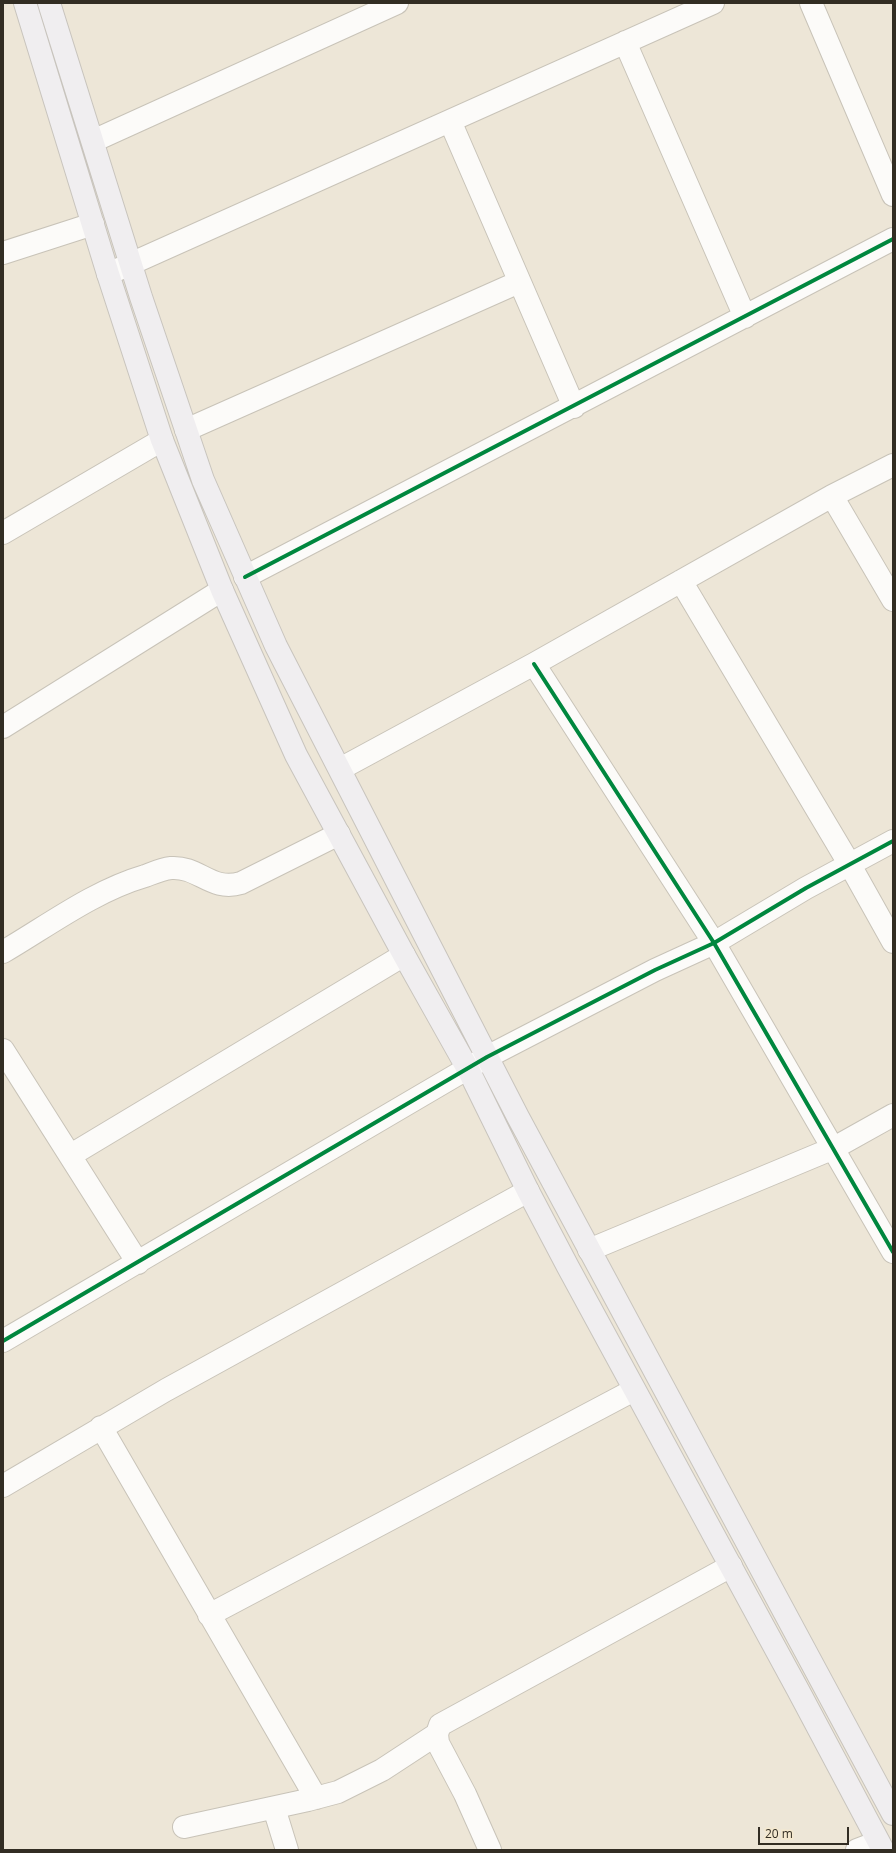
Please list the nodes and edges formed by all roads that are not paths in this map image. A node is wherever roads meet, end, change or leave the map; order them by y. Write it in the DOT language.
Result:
graph roads {
  1 [pos="25,3"];
  2 [pos="49,3"];
  3 [pos="397,3"];
  4 [pos="713,3"];
  5 [pos="811,3"];
  6 [pos="625,42"];
  7 [pos="450,121"];
  8 [pos="92,141"];
  9 [pos="893,195"];
  10 [pos="93,224"];
  11 [pos="893,239"];
  12 [pos="3,253"];
  13 [pos="131,264"];
  14 [pos="108,274"];
  15 [pos="519,282"];
  16 [pos="745,317"];
  17 [pos="574,407"];
  18 [pos="186,430"];
  19 [pos="162,440"];
  20 [pos="893,465"];
  21 [pos="832,496"];
  22 [pos="3,533"];
  23 [pos="245,577"];
  24 [pos="681,581"];
  25 [pos="222,590"];
  26 [pos="893,600"];
  27 [pos="534,664"];
  28 [pos="3,727"];
  29 [pos="340,770"];
  30 [pos="339,834"];
  31 [pos="893,841"];
  32 [pos="850,865"];
  33 [pos="893,942"];
  34 [pos="714,943"];
  35 [pos="3,952"];
  36 [pos="404,955"];
  37 [pos="3,1050"];
  38 [pos="487,1057"];
  39 [pos="468,1069"];
  40 [pos="893,1115"];
  41 [pos="834,1148"];
  42 [pos="71,1155"];
  43 [pos="528,1191"];
  44 [pos="589,1250"];
  45 [pos="893,1252"];
  46 [pos="138,1263"];
  47 [pos="3,1341"];
  48 [pos="634,1390"];
  49 [pos="101,1427"];
  50 [pos="3,1486"];
  51 [pos="731,1566"];
  52 [pos="209,1615"];
  53 [pos="437,1734"];
  54 [pos="316,1798"];
  55 [pos="274,1808"];
  56 [pos="893,1814"];
  57 [pos="184,1827"];
  58 [pos="880,1846"];
  59 [pos="287,1850"];
  60 [pos="490,1850"];
  61 [pos="857,1850"];
  1 -- 10 [label="main road"];
  2 -- 8 [label="main road"];
  3 -- 8 [label="street"];
  4 -- 6 [label="street"];
  5 -- 9 [label="street"];
  6 -- 7 [label="street"];
  6 -- 16 [label="street"];
  7 -- 13 [label="street"];
  7 -- 15 [label="street"];
  8 -- 13 [label="main road"];
  10 -- 12 [label="street"];
  10 -- 14 [label="main road"];
  11 -- 16 [label="street"];
  13 -- 14 [label="street"];
  13 -- 18 [label="main road"];
  14 -- 19 [label="main road"];
  15 -- 17 [label="street"];
  15 -- 18 [label="street"];
  16 -- 17 [label="street"];
  17 -- 23 [label="street"];
  18 -- 23 [label="main road"];
  19 -- 22 [label="street"];
  19 -- 25 [label="main road"];
  20 -- 21 [label="street"];
  21 -- 24 [label="street"];
  21 -- 26 [label="street"];
  23 -- 29 [label="main road"];
  24 -- 27 [label="street"];
  24 -- 32 [label="street"];
  25 -- 28 [label="street"];
  25 -- 30 [label="main road"];
  27 -- 29 [label="street"];
  27 -- 34 [label="street"];
  29 -- 38 [label="main road"];
  30 -- 35 [label="street"];
  30 -- 36 [label="main road"];
  31 -- 32 [label="street"];
  32 -- 33 [label="street"];
  32 -- 34 [label="street"];
  34 -- 38 [label="street"];
  34 -- 41 [label="street"];
  36 -- 39 [label="main road"];
  36 -- 42 [label="street"];
  37 -- 42 [label="street"];
  38 -- 39 [label="street"];
  38 -- 44 [label="main road"];
  39 -- 43 [label="main road"];
  39 -- 46 [label="street"];
  40 -- 41 [label="street"];
  41 -- 44 [label="street"];
  41 -- 45 [label="street"];
  42 -- 46 [label="street"];
  43 -- 48 [label="main road"];
  43 -- 49 [label="street"];
  44 -- 56 [label="main road"];
  46 -- 47 [label="street"];
  48 -- 51 [label="main road"];
  48 -- 52 [label="street"];
  49 -- 50 [label="street"];
  49 -- 52 [label="street"];
  51 -- 53 [label="street"];
  51 -- 58 [label="main road"];
  52 -- 54 [label="street"];
  53 -- 54 [label="street"];
  53 -- 60 [label="street"];
  54 -- 55 [label="street"];
  55 -- 57 [label="street"];
  55 -- 59 [label="street"];
  58 -- 61 [label="street"];
}
